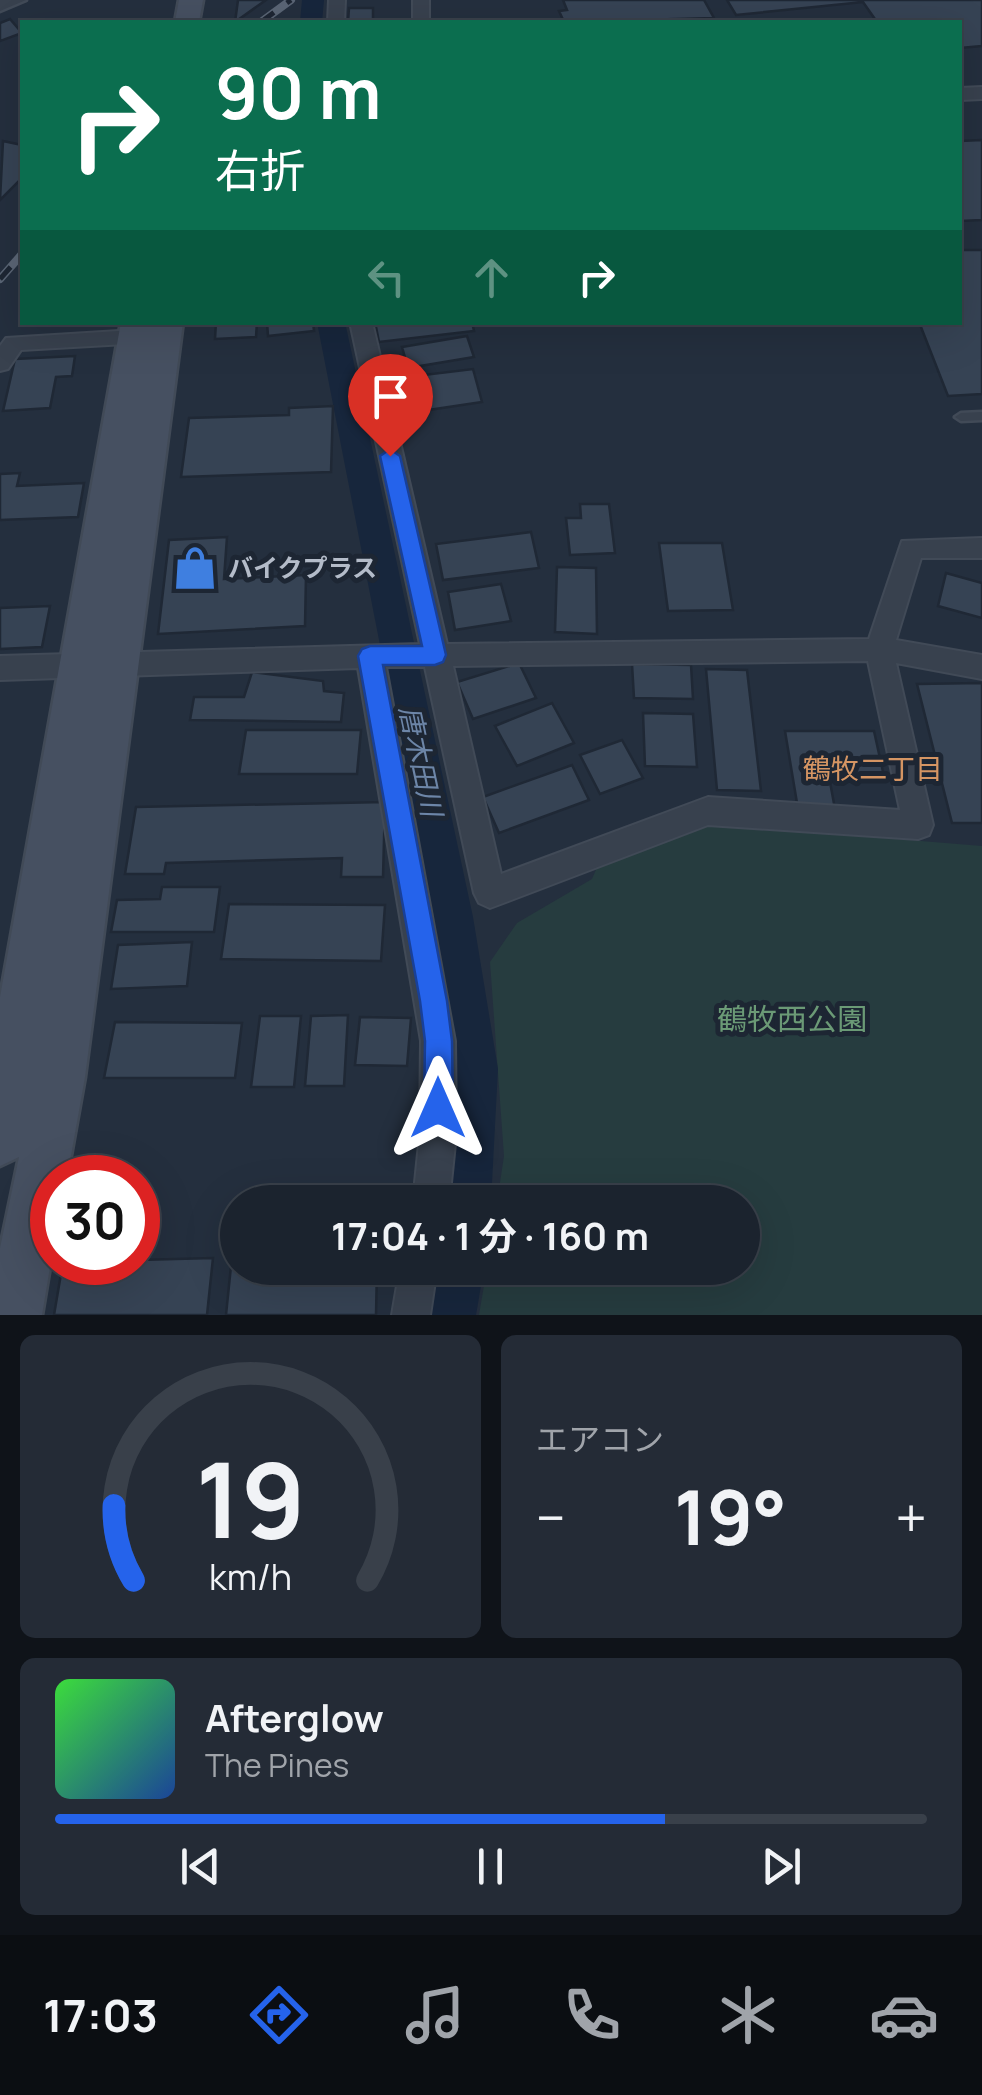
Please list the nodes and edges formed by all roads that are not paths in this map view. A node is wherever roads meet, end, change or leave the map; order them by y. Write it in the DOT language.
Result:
graph roads {
  1 [pos="15,0"];
  2 [pos="0,5"];
  3 [pos="362,325"];
  4 [pos="146,328"];
  5 [pos="0,362"];
  6 [pos="961,416"];
  7 [pos="982,416"];
  8 [pos="982,548"];
  9 [pos="879,650"];
  10 [pos="429,655"];
  11 [pos="376,656"];
  12 [pos="98,663"];
  13 [pos="982,666"];
  14 [pos="0,668"];
  15 [pos="16,950"];
  16 [pos="0,1140"];
  17 [pos="432,1185"];
  18 [pos="416,1285"];
  19 [pos="14,1315"];
  20 [pos="411,1315"];
  1 -- 2 [label="street"];
  3 -- 10 [label="street"];
  4 -- 5 [label="street"];
  4 -- 12 [label="main road"];
  6 -- 7 [label="lane"];
  8 -- 9 [label="street"];
  9 -- 10 [label="street"];
  9 -- 10 [label="street"];
  9 -- 13 [label="street"];
  10 -- 11 [label="street"];
  11 -- 12 [label="street"];
  11 -- 17 [label="street"];
  12 -- 14 [label="street"];
  12 -- 15 [label="main road"];
  12 -- 19 [label="main road"];
  15 -- 16 [label="main road"];
  18 -- 20 [label="street"];
}
